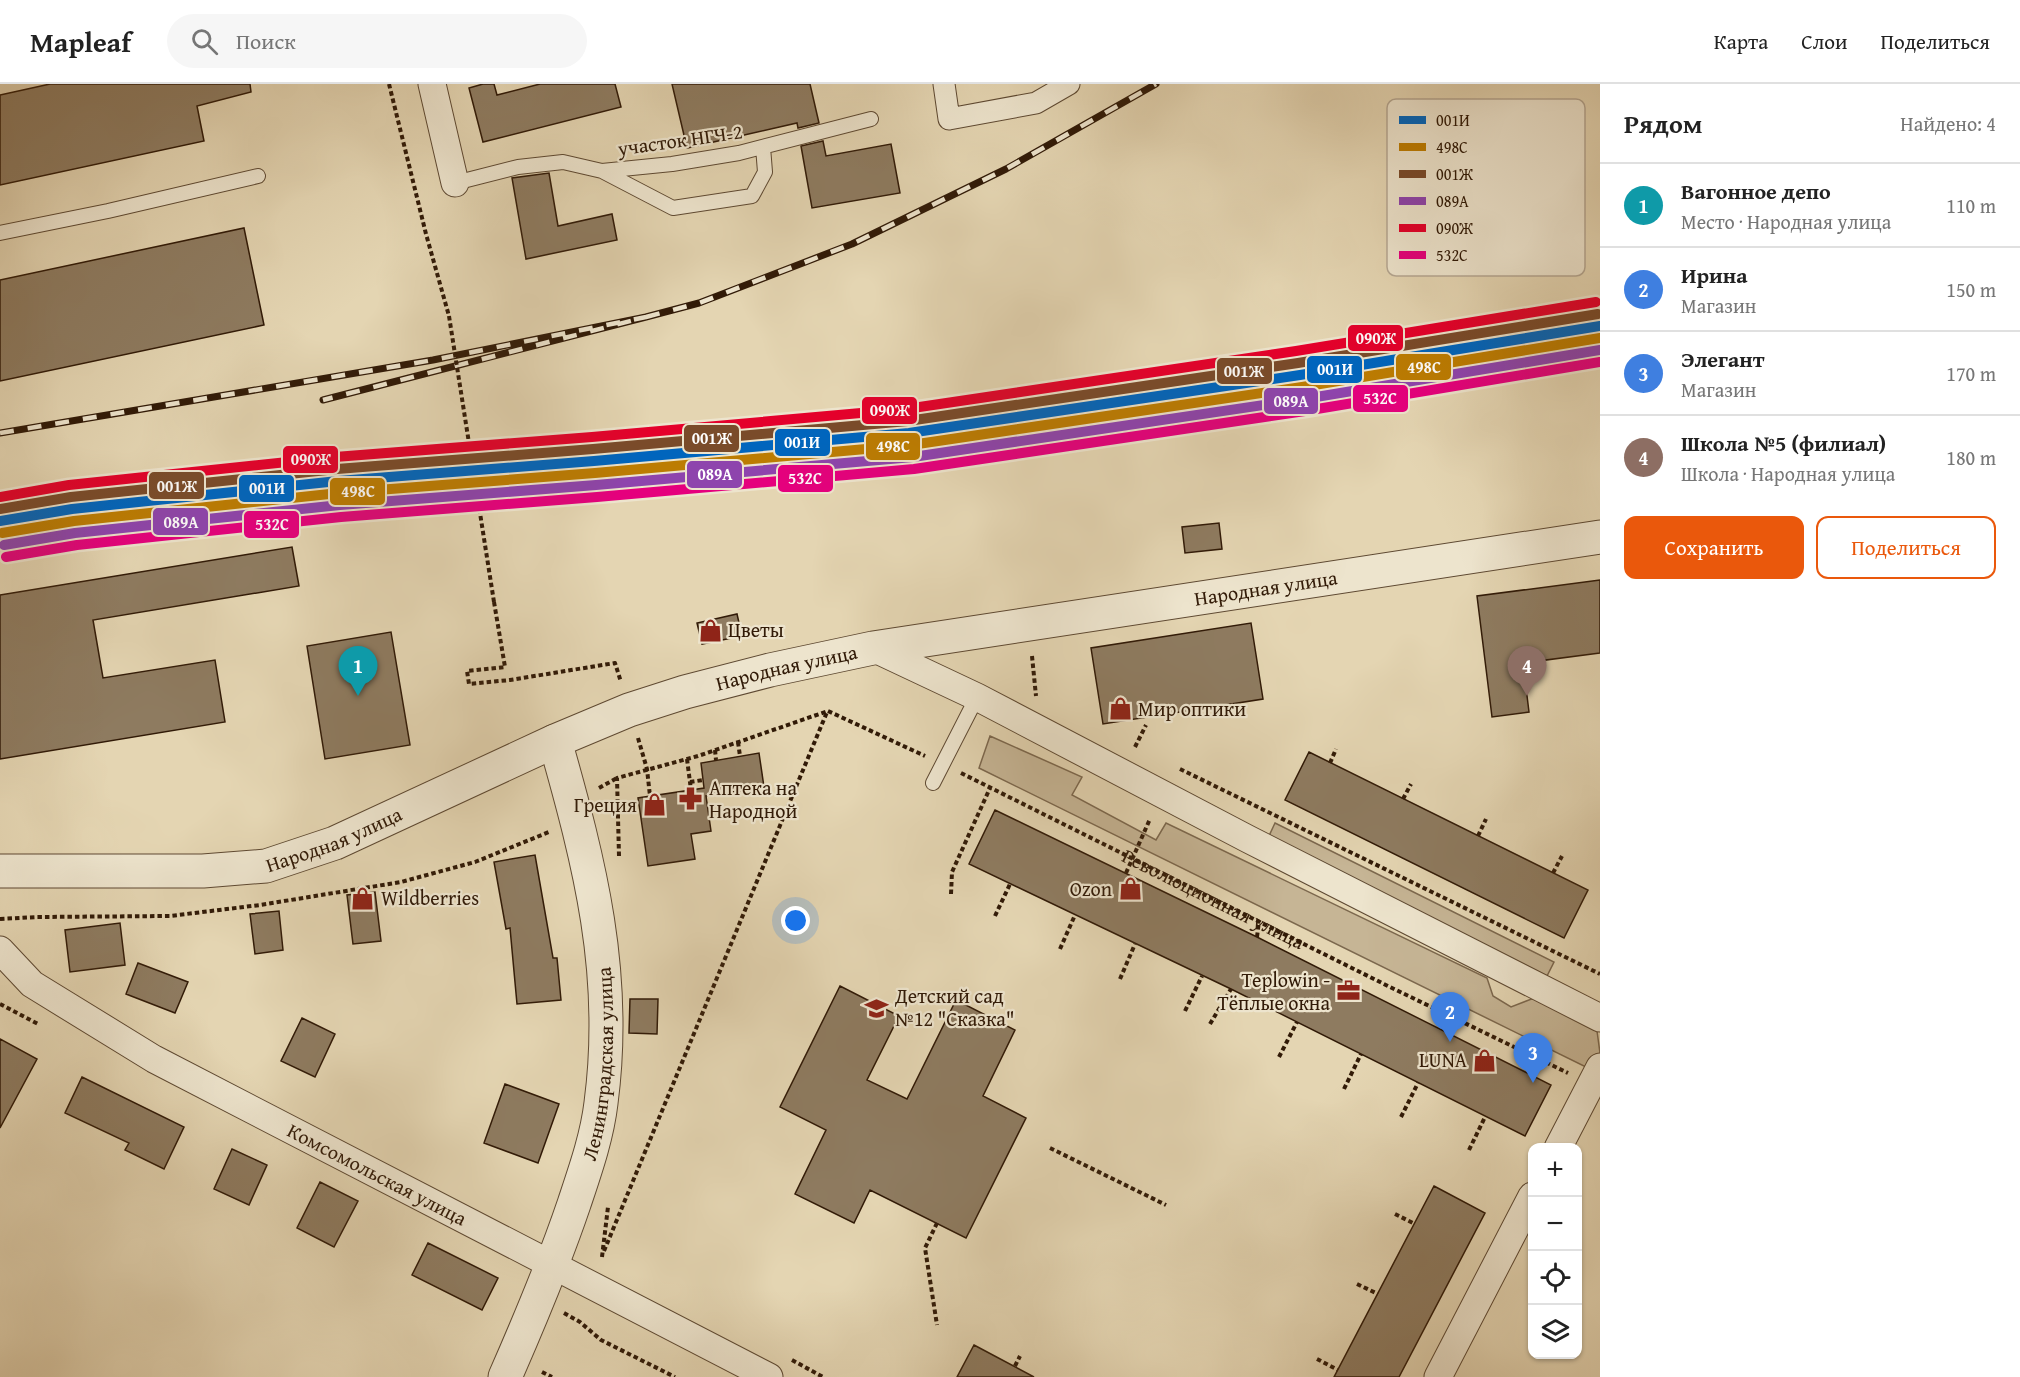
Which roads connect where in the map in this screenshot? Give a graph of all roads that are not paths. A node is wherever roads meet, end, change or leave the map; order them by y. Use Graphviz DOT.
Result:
graph roads {
  1 [pos="432,84"];
  2 [pos="944,84"];
  3 [pos="1069,84"];
  4 [pos="871,119"];
  5 [pos="763,147"];
  6 [pos="602,171"];
  7 [pos="258,176"];
  8 [pos="455,183"];
  9 [pos="0,233"];
  10 [pos="1600,537"];
  11 [pos="873,648"];
  12 [pos="977,697"];
  13 [pos="555,741"];
  14 [pos="933,783"];
  15 [pos="0,871"];
  16 [pos="0,950"];
  17 [pos="1600,1018"];
  18 [pos="1596,1076"];
  19 [pos="1561,1143"];
  20 [pos="1532,1197"];
  21 [pos="553,1265"];
  22 [pos="505,1377"];
  23 [pos="769,1377"];
  24 [pos="1438,1377"];
  1 -- 8 [label="street"];
  2 -- 3 [label="street"];
  4 -- 5 [label="lane, участок НГЧ-2"];
  5 -- 6 [label="lane, участок НГЧ-2"];
  5 -- 6 [label="lane, участок НГЧ-2"];
  6 -- 8 [label="lane, участок НГЧ-2"];
  7 -- 9 [label="lane"];
  10 -- 11 [label="street, Народная улица"];
  11 -- 12 [label="street"];
  11 -- 13 [label="street, Народная улица"];
  12 -- 14 [label="lane"];
  12 -- 17 [label="street"];
  13 -- 15 [label="street, Народная улица"];
  13 -- 21 [label="street, Ленинградская улица"];
  16 -- 21 [label="street, Комсомольская улица"];
  18 -- 19 [label="street"];
  20 -- 24 [label="street"];
  21 -- 22 [label="street, Ленинградская улица"];
  21 -- 23 [label="street, Комсомольская улица"];
}
